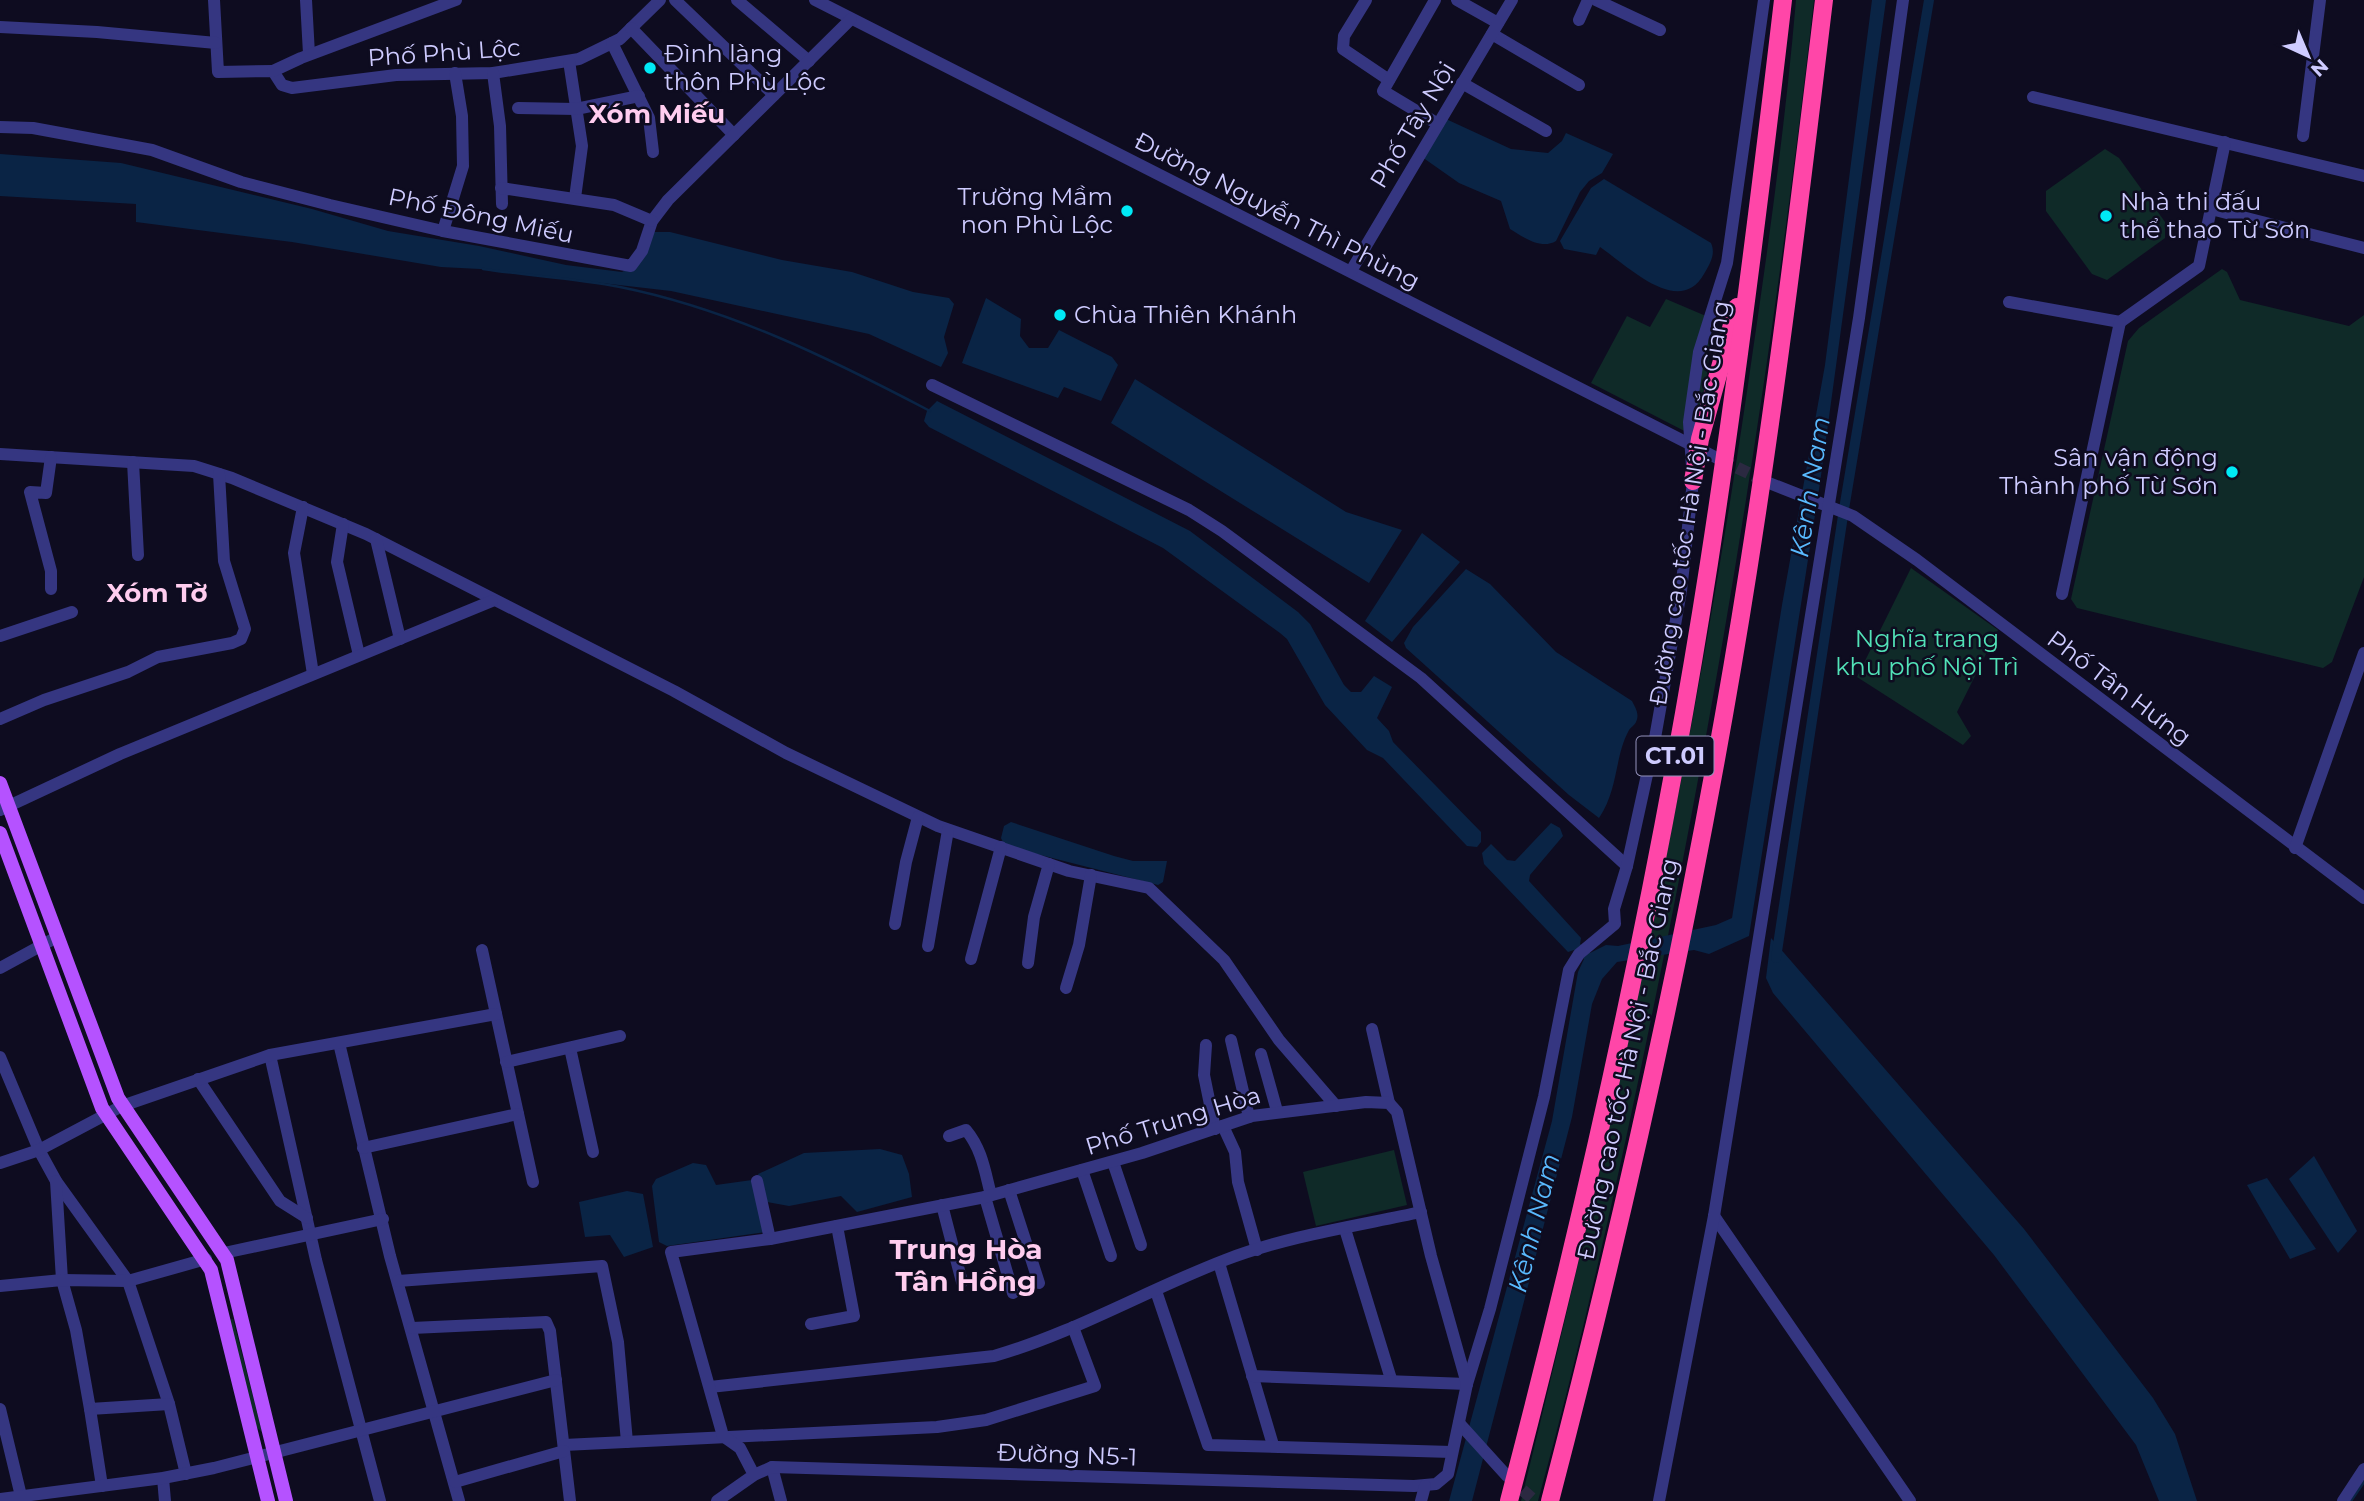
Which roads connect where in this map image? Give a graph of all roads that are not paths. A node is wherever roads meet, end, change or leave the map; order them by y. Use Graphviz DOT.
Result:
graph roads {
  1 [pos="214,0"];
  2 [pos="306,0"];
  3 [pos="456,0"];
  4 [pos="660,0"];
  5 [pos="675,0"];
  6 [pos="737,0"];
  7 [pos="815,0"];
  8 [pos="1366,0"];
  9 [pos="1435,0"];
  10 [pos="1457,0"];
  11 [pos="1512,0"];
  12 [pos="1588,0"];
  13 [pos="1764,0"];
  14 [pos="1783,0"];
  15 [pos="1824,0"];
  16 [pos="1903,0"];
  17 [pos="2320,0"];
  18 [pos="1605,2"];
  19 [pos="425,6"];
  20 [pos="851,19"];
  21 [pos="1580,20"];
  22 [pos="0,27"];
  23 [pos="631,28"];
  24 [pos="1495,28"];
  25 [pos="1660,30"];
  26 [pos="216,43"];
  27 [pos="612,43"];
  28 [pos="309,54"];
  29 [pos="569,61"];
  30 [pos="809,61"];
  31 [pos="273,71"];
  32 [pos="456,73"];
  33 [pos="493,73"];
  34 [pos="1389,80"];
  35 [pos="1462,83"];
  36 [pos="1579,85"];
  37 [pos="774,95"];
  38 [pos="639,96"];
  39 [pos="2033,97"];
  40 [pos="518,108"];
  41 [pos="576,109"];
  42 [pos="1770,117"];
  43 [pos="1438,124"];
  44 [pos="0,127"];
  45 [pos="1546,131"];
  46 [pos="734,135"];
  47 [pos="2303,136"];
  48 [pos="2225,142"];
  49 [pos="653,152"];
  50 [pos="2364,176"];
  51 [pos="501,188"];
  52 [pos="575,198"];
  53 [pos="502,204"];
  54 [pos="2211,209"];
  55 [pos="652,221"];
  56 [pos="443,230"];
  57 [pos="2364,248"];
  58 [pos="1351,271"];
  59 [pos="2009,302"];
  60 [pos="2120,322"];
  61 [pos="932,385"];
  62 [pos="1695,446"];
  63 [pos="0,454"];
  64 [pos="51,457"];
  65 [pos="1720,460"];
  66 [pos="133,463"];
  67 [pos="219,474"];
  68 [pos="1693,481"];
  69 [pos="1769,483"];
  70 [pos="1829,505"];
  71 [pos="303,507"];
  72 [pos="343,524"];
  73 [pos="376,539"];
  74 [pos="138,555"];
  75 [pos="51,589"];
  76 [pos="2062,594"];
  77 [pos="492,601"];
  78 [pos="72,612"];
  79 [pos="0,636"];
  80 [pos="400,639"];
  81 [pos="2364,653"];
  82 [pos="359,655"];
  83 [pos="2361,672"];
  84 [pos="313,674"];
  85 [pos="0,719"];
  86 [pos="0,783"];
  87 [pos="5,808"];
  88 [pos="918,817"];
  89 [pos="948,830"];
  90 [pos="0,833"];
  91 [pos="1000,847"];
  92 [pos="2295,848"];
  93 [pos="1049,864"];
  94 [pos="1628,866"];
  95 [pos="1091,876"];
  96 [pos="2364,898"];
  97 [pos="895,924"];
  98 [pos="57,937"];
  99 [pos="41,943"];
  100 [pos="928,946"];
  101 [pos="482,950"];
  102 [pos="971,960"];
  103 [pos="1028,963"];
  104 [pos="0,968"];
  105 [pos="1066,988"];
  106 [pos="496,1014"];
  107 [pos="1372,1028"];
  108 [pos="620,1037"];
  109 [pos="1231,1040"];
  110 [pos="340,1043"];
  111 [pos="1206,1045"];
  112 [pos="570,1048"];
  113 [pos="1261,1054"];
  114 [pos="270,1055"];
  115 [pos="0,1057"];
  116 [pos="506,1062"];
  117 [pos="198,1079"];
  118 [pos="1389,1103"];
  119 [pos="1336,1105"];
  120 [pos="122,1106"];
  121 [pos="1278,1111"];
  122 [pos="106,1113"];
  123 [pos="517,1114"];
  124 [pos="1249,1117"];
  125 [pos="1219,1127"];
  126 [pos="949,1136"];
  127 [pos="363,1148"];
  128 [pos="38,1150"];
  129 [pos="593,1152"];
  130 [pos="1113,1162"];
  131 [pos="0,1163"];
  132 [pos="1082,1170"];
  133 [pos="56,1181"];
  134 [pos="533,1182"];
  135 [pos="758,1185"];
  136 [pos="1009,1190"];
  137 [pos="988,1196"];
  138 [pos="942,1205"];
  139 [pos="1421,1212"];
  140 [pos="1714,1216"];
  141 [pos="307,1218"];
  142 [pos="383,1219"];
  143 [pos="837,1226"];
  144 [pos="1345,1229"];
  145 [pos="311,1237"];
  146 [pos="770,1239"];
  147 [pos="1141,1245"];
  148 [pos="1257,1250"];
  149 [pos="224,1253"];
  150 [pos="1111,1256"];
  151 [pos="206,1259"];
  152 [pos="1219,1263"];
  153 [pos="62,1280"];
  154 [pos="128,1281"];
  155 [pos="398,1281"];
  156 [pos="962,1282"];
  157 [pos="1039,1283"];
  158 [pos="0,1286"];
  159 [pos="1156,1291"];
  160 [pos="1013,1293"];
  161 [pos="811,1324"];
  162 [pos="1073,1327"];
  163 [pos="412,1328"];
  164 [pos="1252,1376"];
  165 [pos="1391,1379"];
  166 [pos="556,1380"];
  167 [pos="1467,1384"];
  168 [pos="710,1387"];
  169 [pos="169,1404"];
  170 [pos="0,1409"];
  171 [pos="90,1409"];
  172 [pos="435,1410"];
  173 [pos="1459,1423"];
  174 [pos="361,1430"];
  175 [pos="723,1436"];
  176 [pos="627,1443"];
  177 [pos="1273,1445"];
  178 [pos="564,1448"];
  179 [pos="1452,1452"];
  180 [pos="274,1455"];
  181 [pos="257,1459"];
  182 [pos="772,1467"];
  183 [pos="2364,1469"];
  184 [pos="1502,1472"];
  185 [pos="186,1474"];
  186 [pos="754,1475"];
  187 [pos="163,1478"];
  188 [pos="455,1482"];
  189 [pos="102,1486"];
  190 [pos="1426,1486"];
  191 [pos="21,1496"];
  192 [pos="0,1499"];
  193 [pos="165,1501"];
  194 [pos="268,1501"];
  195 [pos="286,1501"];
  196 [pos="380,1501"];
  197 [pos="460,1501"];
  198 [pos="570,1501"];
  199 [pos="717,1501"];
  200 [pos="781,1501"];
  201 [pos="1421,1501"];
  202 [pos="1508,1501"];
  203 [pos="1550,1501"];
  204 [pos="1659,1501"];
  205 [pos="1910,1501"];
  206 [pos="2343,1501"];
  1 -- 26 [label="street"];
  2 -- 28 [label="street"];
  3 -- 19 [label="street"];
  4 -- 23 [label="street, Phố Phù Lộc"];
  5 -- 37 [label="street"];
  6 -- 30 [label="street"];
  7 -- 20 [label="street, Đường Nguyễn Thì Phùng"];
  8 -- 34 [label="street"];
  9 -- 34 [label="street"];
  10 -- 24 [label="street"];
  11 -- 24 [label="street, Phố Tây Nội"];
  12 -- 21 [label="street"];
  13 -- 62 [label="street"];
  14 -- 42 [label="highway, Đường cao tốc Hà Nội - Bắc Giang / CT.01"];
  15 -- 203 [label="highway, Đường cao tốc Hà Nội - Bắc Giang / CT.01"];
  16 -- 70 [label="street"];
  17 -- 47 [label="street"];
  18 -- 25 [label="street"];
  19 -- 28 [label="street"];
  20 -- 30 [label="street, Phố Đông Miếu"];
  20 -- 58 [label="street, Đường Nguyễn Thì Phùng"];
  22 -- 26 [label="street"];
  23 -- 27 [label="street, Phố Phù Lộc"];
  23 -- 46 [label="street"];
  24 -- 35 [label="street, Phố Tây Nội"];
  24 -- 36 [label="street"];
  26 -- 31 [label="street"];
  27 -- 29 [label="street, Phố Phù Lộc"];
  27 -- 38 [label="street"];
  28 -- 31 [label="street"];
  29 -- 33 [label="street, Phố Phù Lộc"];
  29 -- 41 [label="street"];
  30 -- 37 [label="street, Phố Đông Miếu"];
  31 -- 32 [label="street, Phố Phù Lộc"];
  32 -- 33 [label="street, Phố Phù Lộc"];
  32 -- 56 [label="street"];
  33 -- 51 [label="street"];
  34 -- 43 [label="street"];
  35 -- 43 [label="street, Phố Tây Nội"];
  35 -- 45 [label="street"];
  37 -- 46 [label="street, Phố Đông Miếu"];
  38 -- 41 [label="street"];
  38 -- 49 [label="street"];
  39 -- 48 [label="street"];
  40 -- 41 [label="street"];
  41 -- 52 [label="street"];
  42 -- 62 [label="highway"];
  42 -- 202 [label="highway, Đường cao tốc Hà Nội - Bắc Giang / CT.01"];
  43 -- 58 [label="street, Phố Tây Nội"];
  44 -- 56 [label="street, Phố Đông Miếu"];
  46 -- 55 [label="street, Phố Đông Miếu"];
  48 -- 50 [label="street"];
  48 -- 54 [label="street"];
  51 -- 52 [label="street"];
  51 -- 53 [label="street"];
  52 -- 55 [label="street"];
  54 -- 57 [label="street"];
  54 -- 60 [label="street"];
  55 -- 56 [label="street, Phố Đông Miếu"];
  58 -- 62 [label="street, Đường Nguyễn Thì Phùng"];
  59 -- 60 [label="street"];
  60 -- 76 [label="street"];
  61 -- 94 [label="street"];
  62 -- 65 [label="street, Đường Nguyễn Thì Phùng"];
  62 -- 68 [label="highway"];
  63 -- 64 [label="street"];
  64 -- 66 [label="street"];
  64 -- 75 [label="street"];
  66 -- 67 [label="street"];
  66 -- 74 [label="street"];
  67 -- 71 [label="street"];
  67 -- 85 [label="street"];
  68 -- 94 [label="street"];
  69 -- 70 [label="street, Phố Tân Hưng"];
  70 -- 92 [label="street, Phố Tân Hưng"];
  70 -- 140 [label="street"];
  71 -- 72 [label="street"];
  71 -- 84 [label="street"];
  72 -- 73 [label="street"];
  72 -- 82 [label="street"];
  73 -- 77 [label="street"];
  73 -- 80 [label="street"];
  77 -- 80 [label="street"];
  77 -- 88 [label="street"];
  78 -- 79 [label="street"];
  80 -- 82 [label="street"];
  81 -- 83 [label="street"];
  82 -- 84 [label="street"];
  83 -- 92 [label="street"];
  84 -- 87 [label="street"];
  86 -- 87 [label="main road"];
  87 -- 98 [label="main road"];
  88 -- 89 [label="street"];
  88 -- 97 [label="street"];
  89 -- 91 [label="street"];
  89 -- 100 [label="street"];
  90 -- 99 [label="main road"];
  91 -- 93 [label="street"];
  91 -- 102 [label="street"];
  92 -- 96 [label="street, Phố Tân Hưng"];
  93 -- 95 [label="street"];
  93 -- 103 [label="street"];
  94 -- 167 [label="street"];
  95 -- 105 [label="street"];
  95 -- 119 [label="street"];
  98 -- 99 [label="street"];
  98 -- 120 [label="main road"];
  99 -- 104 [label="street"];
  99 -- 122 [label="main road"];
  101 -- 106 [label="street"];
  106 -- 110 [label="street"];
  106 -- 116 [label="street"];
  107 -- 118 [label="street"];
  108 -- 112 [label="street"];
  109 -- 124 [label="street"];
  110 -- 114 [label="street"];
  110 -- 127 [label="street"];
  111 -- 125 [label="street"];
  112 -- 116 [label="street"];
  112 -- 129 [label="street"];
  113 -- 121 [label="street"];
  114 -- 117 [label="street"];
  114 -- 141 [label="street"];
  115 -- 128 [label="street"];
  116 -- 123 [label="street"];
  117 -- 120 [label="street"];
  117 -- 141 [label="street"];
  118 -- 119 [label="street, Phố Trung Hòa"];
  118 -- 139 [label="street"];
  119 -- 121 [label="street, Phố Trung Hòa"];
  120 -- 122 [label="street"];
  120 -- 149 [label="main road"];
  121 -- 124 [label="street, Phố Trung Hòa"];
  122 -- 128 [label="street"];
  122 -- 151 [label="main road"];
  123 -- 127 [label="street"];
  123 -- 134 [label="street"];
  124 -- 125 [label="street, Phố Trung Hòa"];
  125 -- 130 [label="street, Phố Trung Hòa"];
  125 -- 148 [label="street"];
  126 -- 137 [label="street"];
  127 -- 142 [label="street"];
  128 -- 131 [label="street"];
  128 -- 133 [label="street"];
  130 -- 132 [label="street, Phố Trung Hòa"];
  130 -- 147 [label="street"];
  132 -- 136 [label="street, Phố Trung Hòa"];
  132 -- 150 [label="street"];
  133 -- 153 [label="street"];
  133 -- 154 [label="street"];
  135 -- 146 [label="street"];
  136 -- 137 [label="street, Phố Trung Hòa"];
  136 -- 157 [label="street"];
  137 -- 138 [label="street, Phố Trung Hòa"];
  137 -- 160 [label="street"];
  138 -- 143 [label="street, Phố Trung Hòa"];
  138 -- 156 [label="street"];
  139 -- 144 [label="street"];
  139 -- 167 [label="street"];
  140 -- 204 [label="street"];
  140 -- 205 [label="street"];
  141 -- 145 [label="street"];
  142 -- 145 [label="street"];
  142 -- 155 [label="street"];
  143 -- 146 [label="street, Phố Trung Hòa"];
  143 -- 161 [label="street"];
  144 -- 148 [label="street"];
  144 -- 165 [label="street"];
  145 -- 149 [label="street"];
  145 -- 174 [label="street"];
  146 -- 168 [label="street, Phố Trung Hòa"];
  148 -- 152 [label="street"];
  149 -- 151 [label="main road"];
  149 -- 180 [label="main road"];
  151 -- 154 [label="street"];
  151 -- 181 [label="main road"];
  152 -- 159 [label="street"];
  152 -- 164 [label="street"];
  153 -- 154 [label="street"];
  153 -- 158 [label="street"];
  153 -- 171 [label="street"];
  154 -- 169 [label="street"];
  155 -- 163 [label="street"];
  155 -- 176 [label="street"];
  159 -- 162 [label="street"];
  159 -- 177 [label="street"];
  162 -- 168 [label="street"];
  162 -- 175 [label="street"];
  163 -- 166 [label="street"];
  163 -- 172 [label="street"];
  164 -- 165 [label="street"];
  164 -- 177 [label="street"];
  165 -- 167 [label="street"];
  166 -- 172 [label="street"];
  166 -- 178 [label="street"];
  167 -- 173 [label="street"];
  168 -- 175 [label="street"];
  169 -- 171 [label="street"];
  169 -- 185 [label="street"];
  170 -- 191 [label="street"];
  171 -- 189 [label="street"];
  172 -- 174 [label="street"];
  172 -- 188 [label="street"];
  173 -- 179 [label="street"];
  173 -- 184 [label="street"];
  174 -- 180 [label="street"];
  174 -- 196 [label="street"];
  175 -- 176 [label="street"];
  175 -- 186 [label="street"];
  176 -- 178 [label="street"];
  177 -- 179 [label="street"];
  178 -- 188 [label="street"];
  178 -- 198 [label="street"];
  179 -- 190 [label="street"];
  180 -- 181 [label="street"];
  180 -- 195 [label="main road"];
  181 -- 185 [label="street"];
  181 -- 194 [label="main road"];
  182 -- 186 [label="street, Đường N5-1"];
  182 -- 190 [label="street, Đường N5-1"];
  182 -- 200 [label="street"];
  183 -- 206 [label="street"];
  185 -- 187 [label="street"];
  186 -- 199 [label="street, Đường N5-1"];
  187 -- 189 [label="street"];
  187 -- 193 [label="street"];
  188 -- 197 [label="street"];
  189 -- 191 [label="street"];
  190 -- 201 [label="street"];
  191 -- 192 [label="street"];
}
